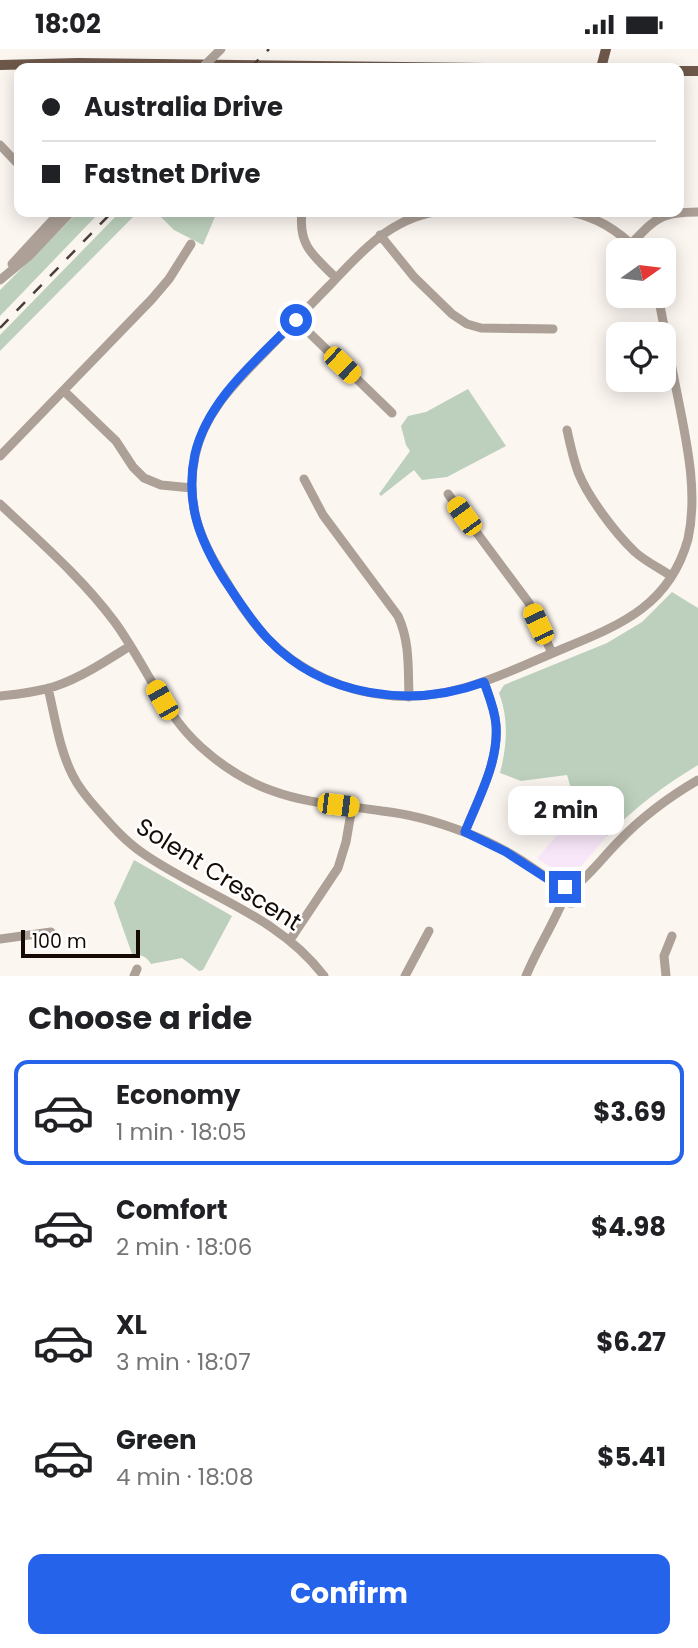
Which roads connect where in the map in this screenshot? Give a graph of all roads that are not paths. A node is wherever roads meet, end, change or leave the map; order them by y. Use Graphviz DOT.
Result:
graph roads {
  1 [pos="221,49"];
  2 [pos="207,63"];
  3 [pos="0,145"];
  4 [pos="14,160"];
  5 [pos="55,217"];
  6 [pos="65,217"];
  7 [pos="302,217"];
  8 [pos="415,217"];
  9 [pos="590,217"];
  10 [pos="660,217"];
  11 [pos="380,235"];
  12 [pos="623,238"];
  13 [pos="640,238"];
  14 [pos="191,244"];
  15 [pos="336,278"];
  16 [pos="0,279"];
  17 [pos="660,308"];
  18 [pos="296,320"];
  19 [pos="553,329"];
  20 [pos="64,391"];
  21 [pos="392,413"];
  22 [pos="567,430"];
  23 [pos="0,456"];
  24 [pos="695,477"];
  25 [pos="304,479"];
  26 [pos="192,488"];
  27 [pos="448,494"];
  28 [pos="0,504"];
  29 [pos="671,576"];
  30 [pos="130,646"];
  31 [pos="552,653"];
  32 [pos="484,682"];
  33 [pos="48,688"];
  34 [pos="0,696"];
  35 [pos="410,697"];
  36 [pos="698,779"];
  37 [pos="352,807"];
  38 [pos="465,832"];
  39 [pos="570,895"];
  40 [pos="429,931"];
  41 [pos="51,932"];
  42 [pos="672,936"];
  43 [pos="0,939"];
  44 [pos="290,940"];
  45 [pos="324,976"];
  46 [pos="405,976"];
  47 [pos="526,976"];
  48 [pos="666,976"];
  1 -- 2 [label="street, bridge"];
  3 -- 4 [label="street"];
  5 -- 16 [label="street"];
  6 -- 16 [label="street"];
  7 -- 15 [label="street"];
  8 -- 11 [label="street"];
  9 -- 12 [label="street"];
  10 -- 13 [label="street"];
  11 -- 15 [label="street"];
  11 -- 19 [label="street"];
  14 -- 20 [label="street"];
  15 -- 18 [label="street"];
  17 -- 24 [label="street"];
  18 -- 21 [label="street"];
  18 -- 26 [label="street"];
  20 -- 23 [label="street"];
  20 -- 26 [label="street"];
  22 -- 29 [label="street"];
  24 -- 29 [label="street"];
  25 -- 35 [label="street"];
  26 -- 35 [label="street"];
  27 -- 31 [label="street"];
  28 -- 30 [label="street"];
  29 -- 31 [label="street"];
  30 -- 33 [label="street"];
  30 -- 37 [label="street"];
  31 -- 32 [label="street"];
  32 -- 35 [label="street"];
  32 -- 38 [label="street"];
  33 -- 34 [label="street"];
  33 -- 44 [label="street, Solent Crescent"];
  36 -- 39 [label="street"];
  37 -- 38 [label="street"];
  37 -- 44 [label="street"];
  38 -- 39 [label="street"];
  39 -- 47 [label="street"];
  40 -- 46 [label="street"];
  41 -- 43 [label="street"];
  42 -- 48 [label="street"];
  44 -- 45 [label="street, Solent Crescent"];
}
